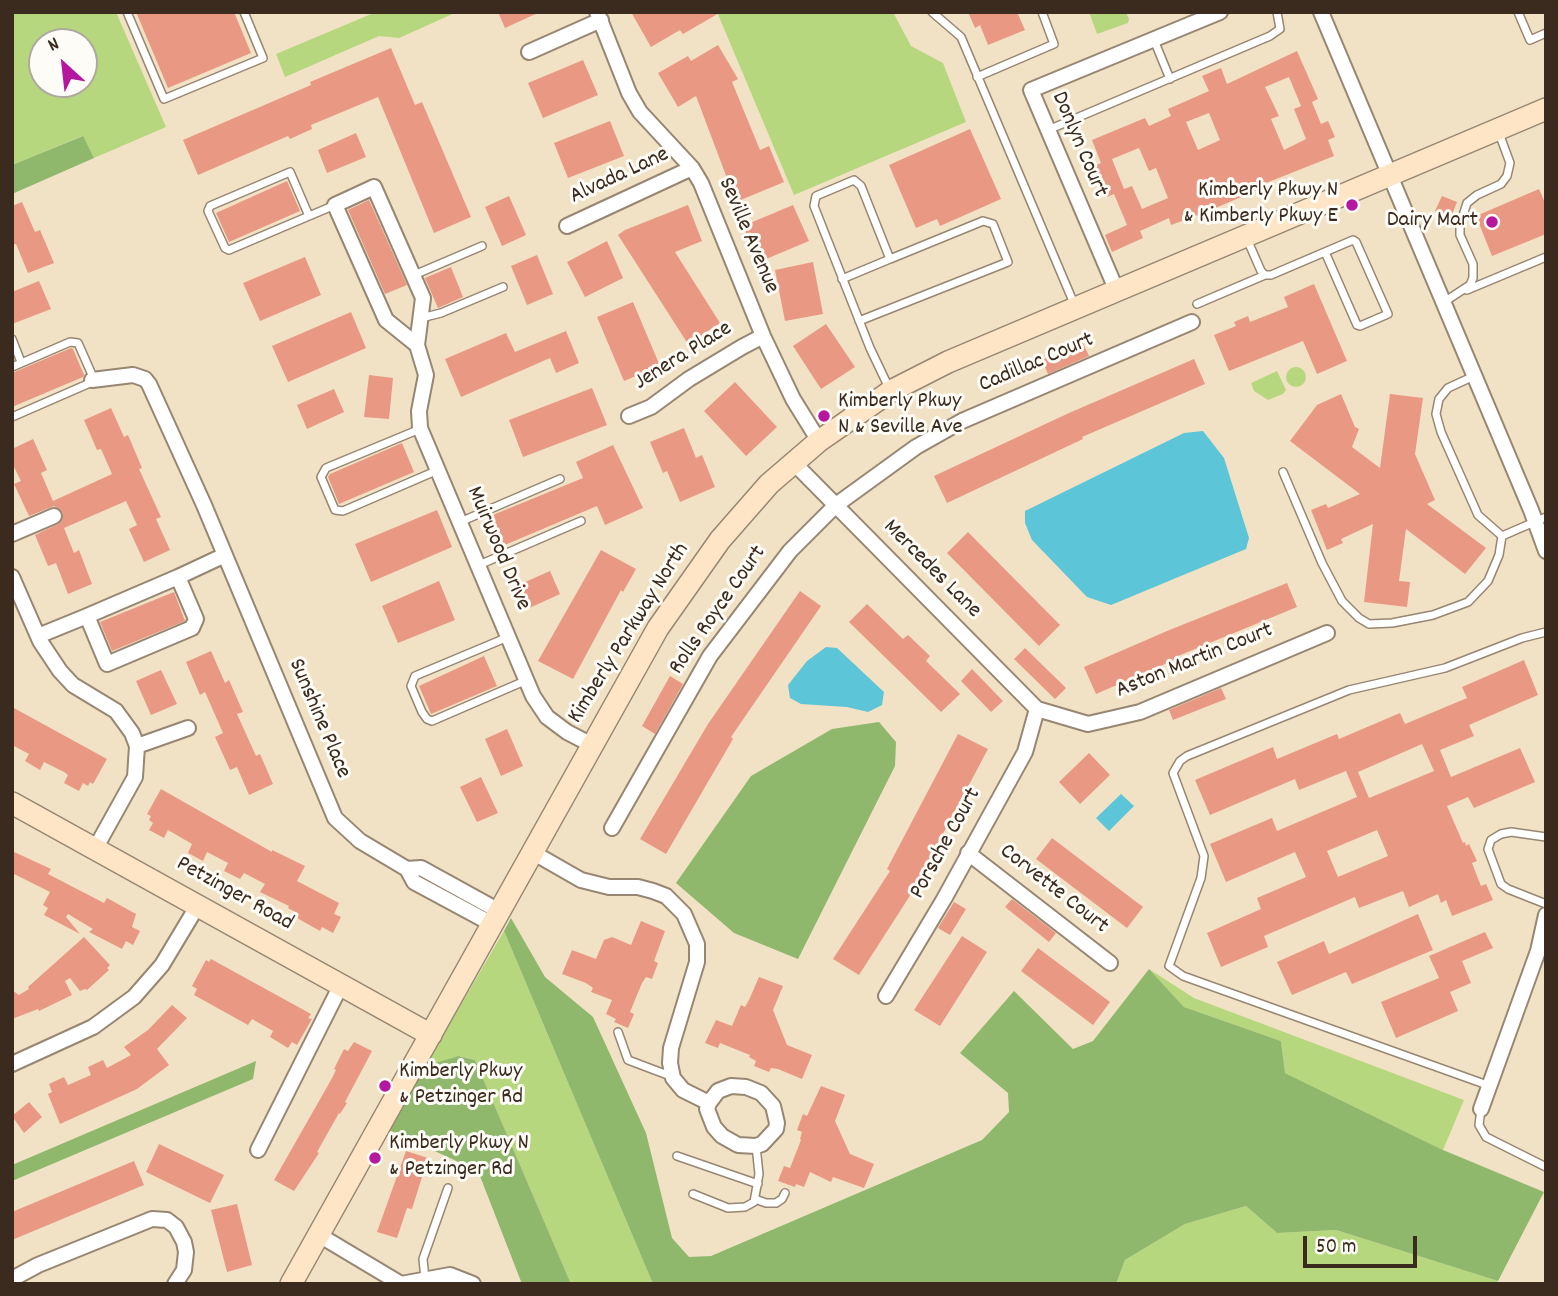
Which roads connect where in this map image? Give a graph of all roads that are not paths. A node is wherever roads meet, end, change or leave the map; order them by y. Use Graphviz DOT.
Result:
graph roads {
  1 [pos="127,12"];
  2 [pos="244,12"];
  3 [pos="932,12"];
  4 [pos="1042,12"];
  5 [pos="1220,12"];
  6 [pos="1277,12"];
  7 [pos="1321,12"];
  8 [pos="1518,12"];
  9 [pos="599,16"];
  10 [pos="1546,33"];
  11 [pos="1154,40"];
  12 [pos="529,52"];
  13 [pos="977,77"];
  14 [pos="1170,79"];
  15 [pos="1546,109"];
  16 [pos="1497,129"];
  17 [pos="1047,130"];
  18 [pos="692,168"];
  19 [pos="1389,174"];
  20 [pos="335,205"];
  21 [pos="309,216"];
  22 [pos="567,226"];
  23 [pos="1245,235"];
  24 [pos="482,246"];
  25 [pos="1325,252"];
  26 [pos="1546,257"];
  27 [pos="890,259"];
  28 [pos="1265,275"];
  29 [pos="413,276"];
  30 [pos="842,279"];
  31 [pos="503,287"];
  32 [pos="1116,289"];
  33 [pos="1460,293"];
  34 [pos="1443,302"];
  35 [pos="1197,304"];
  36 [pos="1075,307"];
  37 [pos="420,318"];
  38 [pos="859,321"];
  39 [pos="1192,322"];
  40 [pos="763,336"];
  41 [pos="12,339"];
  42 [pos="417,345"];
  43 [pos="22,362"];
  44 [pos="12,367"];
  45 [pos="1474,376"];
  46 [pos="92,380"];
  47 [pos="891,391"];
  48 [pos="629,416"];
  49 [pos="12,417"];
  50 [pos="420,428"];
  51 [pos="819,441"];
  52 [pos="793,462"];
  53 [pos="438,470"];
  54 [pos="1283,472"];
  55 [pos="560,479"];
  56 [pos="836,505"];
  57 [pos="54,516"];
  58 [pos="1540,519"];
  59 [pos="581,521"];
  60 [pos="460,522"];
  61 [pos="12,534"];
  62 [pos="1502,536"];
  63 [pos="1546,551"];
  64 [pos="225,555"];
  65 [pos="479,565"];
  66 [pos="12,577"];
  67 [pos="178,577"];
  68 [pos="87,616"];
  69 [pos="1327,632"];
  70 [pos="1546,632"];
  71 [pos="38,636"];
  72 [pos="509,637"];
  73 [pos="527,680"];
  74 [pos="1037,709"];
  75 [pos="188,729"];
  76 [pos="592,745"];
  77 [pos="137,746"];
  78 [pos="12,803"];
  79 [pos="612,828"];
  80 [pos="1546,837"];
  81 [pos="95,849"];
  82 [pos="532,852"];
  83 [pos="968,853"];
  84 [pos="1546,904"];
  85 [pos="198,905"];
  86 [pos="1546,915"];
  87 [pos="495,918"];
  88 [pos="1110,963"];
  89 [pos="341,985"];
  90 [pos="886,996"];
  91 [pos="618,1032"];
  92 [pos="431,1035"];
  93 [pos="12,1064"];
  94 [pos="673,1078"];
  95 [pos="1490,1086"];
  96 [pos="709,1103"];
  97 [pos="1481,1109"];
  98 [pos="756,1146"];
  99 [pos="258,1150"];
  100 [pos="677,1156"];
  101 [pos="1546,1167"];
  102 [pos="758,1184"];
  103 [pos="448,1188"];
  104 [pos="785,1193"];
  105 [pos="692,1194"];
  106 [pos="755,1199"];
  107 [pos="319,1235"];
  108 [pos="12,1279"];
  109 [pos="425,1279"];
  110 [pos="175,1284"];
  111 [pos="291,1284"];
  112 [pos="401,1284"];
  113 [pos="473,1284"];
  1 -- 2 [label="lane"];
  3 -- 13 [label="lane"];
  4 -- 13 [label="lane"];
  5 -- 11 [label="street, Donlyn Court"];
  6 -- 14 [label="lane"];
  7 -- 19 [label="street"];
  8 -- 10 [label="lane"];
  9 -- 12 [label="street, Seville Avenue"];
  9 -- 18 [label="street, Seville Avenue"];
  11 -- 14 [label="lane"];
  11 -- 17 [label="street, Donlyn Court"];
  13 -- 36 [label="lane"];
  14 -- 17 [label="lane"];
  15 -- 16 [label="street, Kimberly Parkway North"];
  16 -- 19 [label="street, Kimberly Parkway North"];
  16 -- 33 [label="lane"];
  17 -- 32 [label="street, Donlyn Court"];
  18 -- 22 [label="street, Alvada Lane"];
  18 -- 40 [label="street, Seville Avenue"];
  19 -- 23 [label="street, Kimberly Parkway North"];
  19 -- 34 [label="street"];
  20 -- 21 [label="lane"];
  20 -- 29 [label="street, Muirwood Drive"];
  20 -- 42 [label="street"];
  21 -- 21 [label="lane"];
  23 -- 28 [label="lane"];
  23 -- 32 [label="street, Kimberly Parkway North"];
  24 -- 29 [label="lane"];
  25 -- 25 [label="lane"];
  25 -- 28 [label="lane"];
  26 -- 33 [label="lane"];
  27 -- 30 [label="lane"];
  27 -- 30 [label="lane"];
  27 -- 38 [label="lane"];
  28 -- 35 [label="lane"];
  29 -- 37 [label="street, Muirwood Drive"];
  30 -- 38 [label="lane"];
  31 -- 37 [label="lane"];
  32 -- 36 [label="street, Kimberly Parkway North"];
  33 -- 34 [label="lane"];
  34 -- 45 [label="street"];
  36 -- 47 [label="street, Kimberly Parkway North"];
  37 -- 42 [label="street, Muirwood Drive"];
  38 -- 47 [label="lane"];
  39 -- 56 [label="street, Cadillac Court"];
  40 -- 48 [label="street, Jenera Place"];
  40 -- 51 [label="street, Seville Avenue"];
  41 -- 43 [label="lane"];
  42 -- 50 [label="street, Muirwood Drive"];
  43 -- 44 [label="lane"];
  43 -- 46 [label="lane"];
  45 -- 58 [label="street"];
  45 -- 62 [label="lane"];
  46 -- 49 [label="lane, Sunshine Place"];
  46 -- 64 [label="street, Sunshine Place"];
  47 -- 51 [label="street, Kimberly Parkway North"];
  50 -- 53 [label="street, Muirwood Drive"];
  50 -- 53 [label="lane"];
  51 -- 52 [label="street, Kimberly Parkway North"];
  52 -- 56 [label="street, Mercedes Lane"];
  52 -- 76 [label="street, Kimberly Parkway North"];
  53 -- 60 [label="street, Muirwood Drive"];
  54 -- 62 [label="lane"];
  55 -- 60 [label="lane"];
  56 -- 74 [label="street, Mercedes Lane"];
  56 -- 79 [label="street, Rolls Royce Court"];
  57 -- 61 [label="street"];
  58 -- 62 [label="lane"];
  58 -- 63 [label="street"];
  59 -- 65 [label="lane"];
  60 -- 65 [label="street, Muirwood Drive"];
  64 -- 67 [label="street"];
  64 -- 87 [label="street, Sunshine Place"];
  65 -- 72 [label="street, Muirwood Drive"];
  66 -- 71 [label="street"];
  67 -- 68 [label="street"];
  67 -- 68 [label="street"];
  68 -- 71 [label="street"];
  69 -- 74 [label="street, Aston Martin Court"];
  70 -- 95 [label="lane"];
  71 -- 77 [label="street"];
  72 -- 73 [label="street, Muirwood Drive"];
  72 -- 73 [label="lane"];
  73 -- 76 [label="street, Muirwood Drive"];
  74 -- 83 [label="street, Porsche Court"];
  75 -- 77 [label="street"];
  76 -- 82 [label="street, Kimberly Parkway North"];
  77 -- 81 [label="street"];
  78 -- 81 [label="street, Petzinger Road"];
  80 -- 84 [label="lane"];
  81 -- 85 [label="street, Petzinger Road"];
  82 -- 87 [label="street, Kimberly Parkway North"];
  82 -- 94 [label="street"];
  83 -- 88 [label="street, Corvette Court"];
  83 -- 90 [label="street, Porsche Court"];
  85 -- 89 [label="street, Petzinger Road"];
  85 -- 93 [label="street"];
  86 -- 95 [label="street"];
  87 -- 92 [label="street, Kimberly Parkway North"];
  89 -- 92 [label="street, Petzinger Road"];
  89 -- 99 [label="street"];
  91 -- 94 [label="lane"];
  92 -- 107 [label="street, Kimberly Parkway North"];
  94 -- 96 [label="street"];
  95 -- 97 [label="street"];
  96 -- 98 [label="street"];
  96 -- 98 [label="street"];
  97 -- 101 [label="lane"];
  98 -- 102 [label="lane"];
  100 -- 102 [label="lane"];
  102 -- 106 [label="lane"];
  103 -- 109 [label="lane"];
  104 -- 106 [label="lane"];
  105 -- 106 [label="lane"];
  107 -- 111 [label="street, Kimberly Parkway North"];
  107 -- 112 [label="street"];
  108 -- 110 [label="street"];
  109 -- 112 [label="street"];
  109 -- 113 [label="street"];
}
